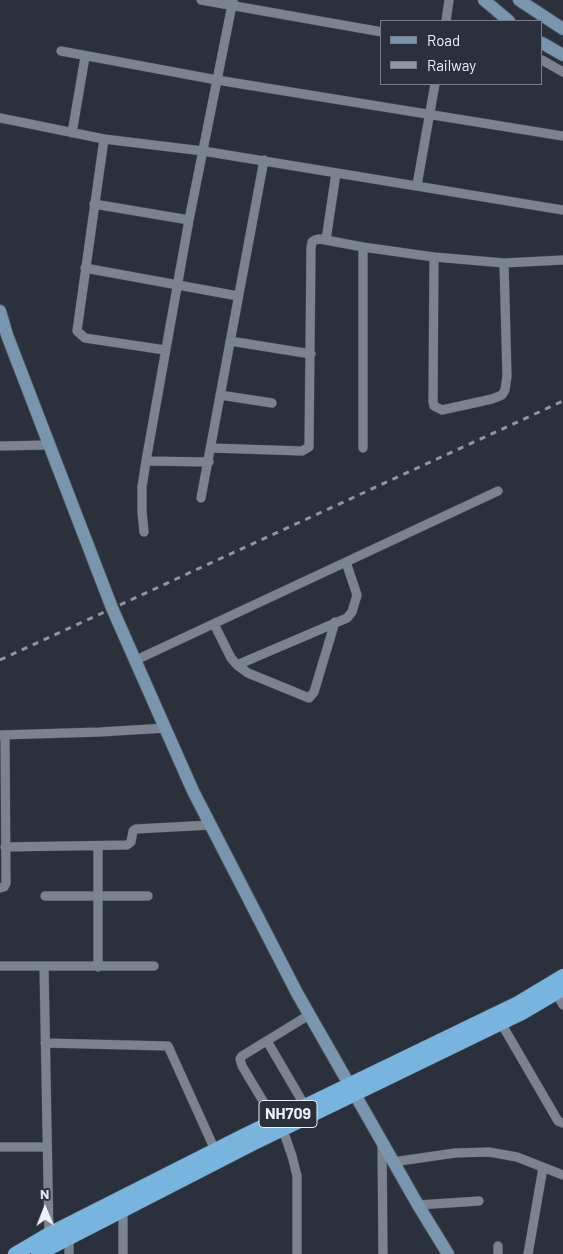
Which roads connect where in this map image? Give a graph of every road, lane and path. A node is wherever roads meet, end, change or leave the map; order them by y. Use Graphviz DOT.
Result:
graph roads {
  1 [pos="201,0"];
  2 [pos="449,0"];
  3 [pos="519,0"];
  4 [pos="232,3"];
  5 [pos="488,4"];
  6 [pos="446,20"];
  7 [pos="496,20"];
  8 [pos="508,20"];
  9 [pos="563,29"];
  10 [pos="380,32"];
  11 [pos="543,44"];
  12 [pos="61,51"];
  13 [pos="563,55"];
  14 [pos="85,57"];
  15 [pos="543,61"];
  16 [pos="563,72"];
  17 [pos="217,80"];
  18 [pos="435,85"];
  19 [pos="429,114"];
  20 [pos="0,118"];
  21 [pos="72,133"];
  22 [pos="563,136"];
  23 [pos="104,139"];
  24 [pos="203,150"];
  25 [pos="264,160"];
  26 [pos="336,173"];
  27 [pos="417,185"];
  28 [pos="94,204"];
  29 [pos="563,210"];
  30 [pos="189,220"];
  31 [pos="326,240"];
  32 [pos="363,247"];
  33 [pos="434,257"];
  34 [pos="563,260"];
  35 [pos="504,263"];
  36 [pos="85,268"];
  37 [pos="178,285"];
  38 [pos="238,296"];
  39 [pos="0,312"];
  40 [pos="230,341"];
  41 [pos="165,350"];
  42 [pos="311,354"];
  43 [pos="220,395"];
  44 [pos="272,403"];
  45 [pos="49,445"];
  46 [pos="0,446"];
  47 [pos="211,448"];
  48 [pos="362,448"];
  49 [pos="146,460"];
  50 [pos="209,462"];
  51 [pos="498,491"];
  52 [pos="201,498"];
  53 [pos="144,532"];
  54 [pos="346,562"];
  55 [pos="335,622"];
  56 [pos="214,624"];
  57 [pos="136,660"];
  58 [pos="237,665"];
  59 [pos="166,728"];
  60 [pos="2,735"];
  61 [pos="211,825"];
  62 [pos="98,846"];
  63 [pos="5,847"];
  64 [pos="0,888"];
  65 [pos="45,896"];
  66 [pos="98,896"];
  67 [pos="148,896"];
  68 [pos="0,966"];
  69 [pos="44,966"];
  70 [pos="154,966"];
  71 [pos="98,967"];
  72 [pos="563,976"];
  73 [pos="561,996"];
  74 [pos="309,1015"];
  75 [pos="501,1023"];
  76 [pos="267,1041"];
  77 [pos="45,1044"];
  78 [pos="351,1089"];
  79 [pos="305,1106"];
  80 [pos="563,1123"];
  81 [pos="279,1125"];
  82 [pos="382,1142"];
  83 [pos="0,1147"];
  84 [pos="47,1147"];
  85 [pos="215,1150"];
  86 [pos="393,1162"];
  87 [pos="543,1168"];
  88 [pos="563,1176"];
  89 [pos="479,1201"];
  90 [pos="418,1205"];
  91 [pos="123,1210"];
  92 [pos="69,1237"];
  93 [pos="46,1245"];
  94 [pos="15,1254"];
  95 [pos="69,1254"];
  96 [pos="123,1254"];
  97 [pos="298,1254"];
  98 [pos="383,1254"];
  99 [pos="448,1254"];
  100 [pos="528,1254"];
  1 -- 4 [label="street"];
  2 -- 6 [label="street"];
  3 -- 9 [label="main road"];
  4 -- 10 [label="street"];
  4 -- 17 [label="street"];
  5 -- 7 [label="street"];
  5 -- 8 [label="main road"];
  11 -- 13 [label="main road"];
  12 -- 14 [label="street"];
  14 -- 17 [label="street"];
  14 -- 21 [label="street"];
  15 -- 16 [label="street"];
  17 -- 19 [label="street"];
  17 -- 24 [label="street"];
  18 -- 19 [label="street"];
  19 -- 22 [label="street"];
  19 -- 27 [label="street"];
  20 -- 21 [label="street"];
  21 -- 23 [label="street"];
  23 -- 24 [label="street"];
  23 -- 28 [label="street"];
  24 -- 25 [label="street"];
  24 -- 30 [label="street"];
  25 -- 26 [label="street"];
  25 -- 38 [label="street"];
  26 -- 27 [label="street"];
  26 -- 31 [label="street"];
  27 -- 29 [label="street"];
  28 -- 30 [label="street"];
  28 -- 36 [label="street"];
  30 -- 37 [label="street"];
  31 -- 32 [label="street"];
  31 -- 42 [label="street"];
  32 -- 33 [label="street"];
  32 -- 48 [label="street"];
  33 -- 35 [label="street"];
  33 -- 35 [label="street"];
  34 -- 35 [label="street"];
  36 -- 37 [label="street"];
  36 -- 41 [label="street"];
  37 -- 38 [label="street"];
  37 -- 41 [label="street"];
  38 -- 40 [label="street"];
  39 -- 45 [label="main road"];
  40 -- 42 [label="street"];
  40 -- 43 [label="street"];
  41 -- 49 [label="street"];
  42 -- 47 [label="street"];
  43 -- 44 [label="street"];
  43 -- 47 [label="street"];
  45 -- 46 [label="street"];
  45 -- 57 [label="main road"];
  47 -- 50 [label="street"];
  49 -- 50 [label="street"];
  49 -- 53 [label="street"];
  50 -- 52 [label="street"];
  51 -- 54 [label="street"];
  54 -- 55 [label="street"];
  54 -- 56 [label="street"];
  55 -- 58 [label="street"];
  55 -- 58 [label="street"];
  56 -- 57 [label="street"];
  56 -- 58 [label="street"];
  57 -- 59 [label="main road"];
  59 -- 60 [label="street"];
  59 -- 61 [label="main road"];
  60 -- 63 [label="street"];
  61 -- 62 [label="street"];
  61 -- 74 [label="main road"];
  62 -- 63 [label="street"];
  62 -- 66 [label="street"];
  63 -- 64 [label="street"];
  65 -- 66 [label="street"];
  66 -- 67 [label="street"];
  66 -- 71 [label="street"];
  68 -- 69 [label="street"];
  69 -- 71 [label="street"];
  69 -- 77 [label="street"];
  70 -- 71 [label="street"];
  72 -- 78 [label="highway, NH709"];
  73 -- 75 [label="highway, NH709"];
  74 -- 76 [label="street"];
  74 -- 78 [label="main road"];
  75 -- 78 [label="highway, NH709"];
  75 -- 80 [label="street"];
  76 -- 79 [label="street"];
  76 -- 81 [label="street"];
  77 -- 84 [label="street"];
  77 -- 85 [label="street"];
  78 -- 79 [label="highway, NH709"];
  78 -- 81 [label="highway, NH709"];
  78 -- 82 [label="main road"];
  79 -- 81 [label="highway, NH709"];
  81 -- 85 [label="highway, NH709"];
  81 -- 91 [label="highway, NH709"];
  81 -- 97 [label="street"];
  82 -- 86 [label="main road"];
  82 -- 98 [label="street"];
  83 -- 84 [label="street"];
  84 -- 93 [label="street"];
  85 -- 93 [label="highway, NH709"];
  86 -- 87 [label="street"];
  86 -- 90 [label="main road"];
  87 -- 88 [label="street"];
  87 -- 100 [label="street"];
  89 -- 90 [label="street"];
  90 -- 99 [label="main road"];
  91 -- 92 [label="highway, NH709"];
  91 -- 96 [label="street"];
  92 -- 93 [label="highway, NH709"];
  92 -- 95 [label="street"];
  93 -- 94 [label="highway, NH709"];
}
